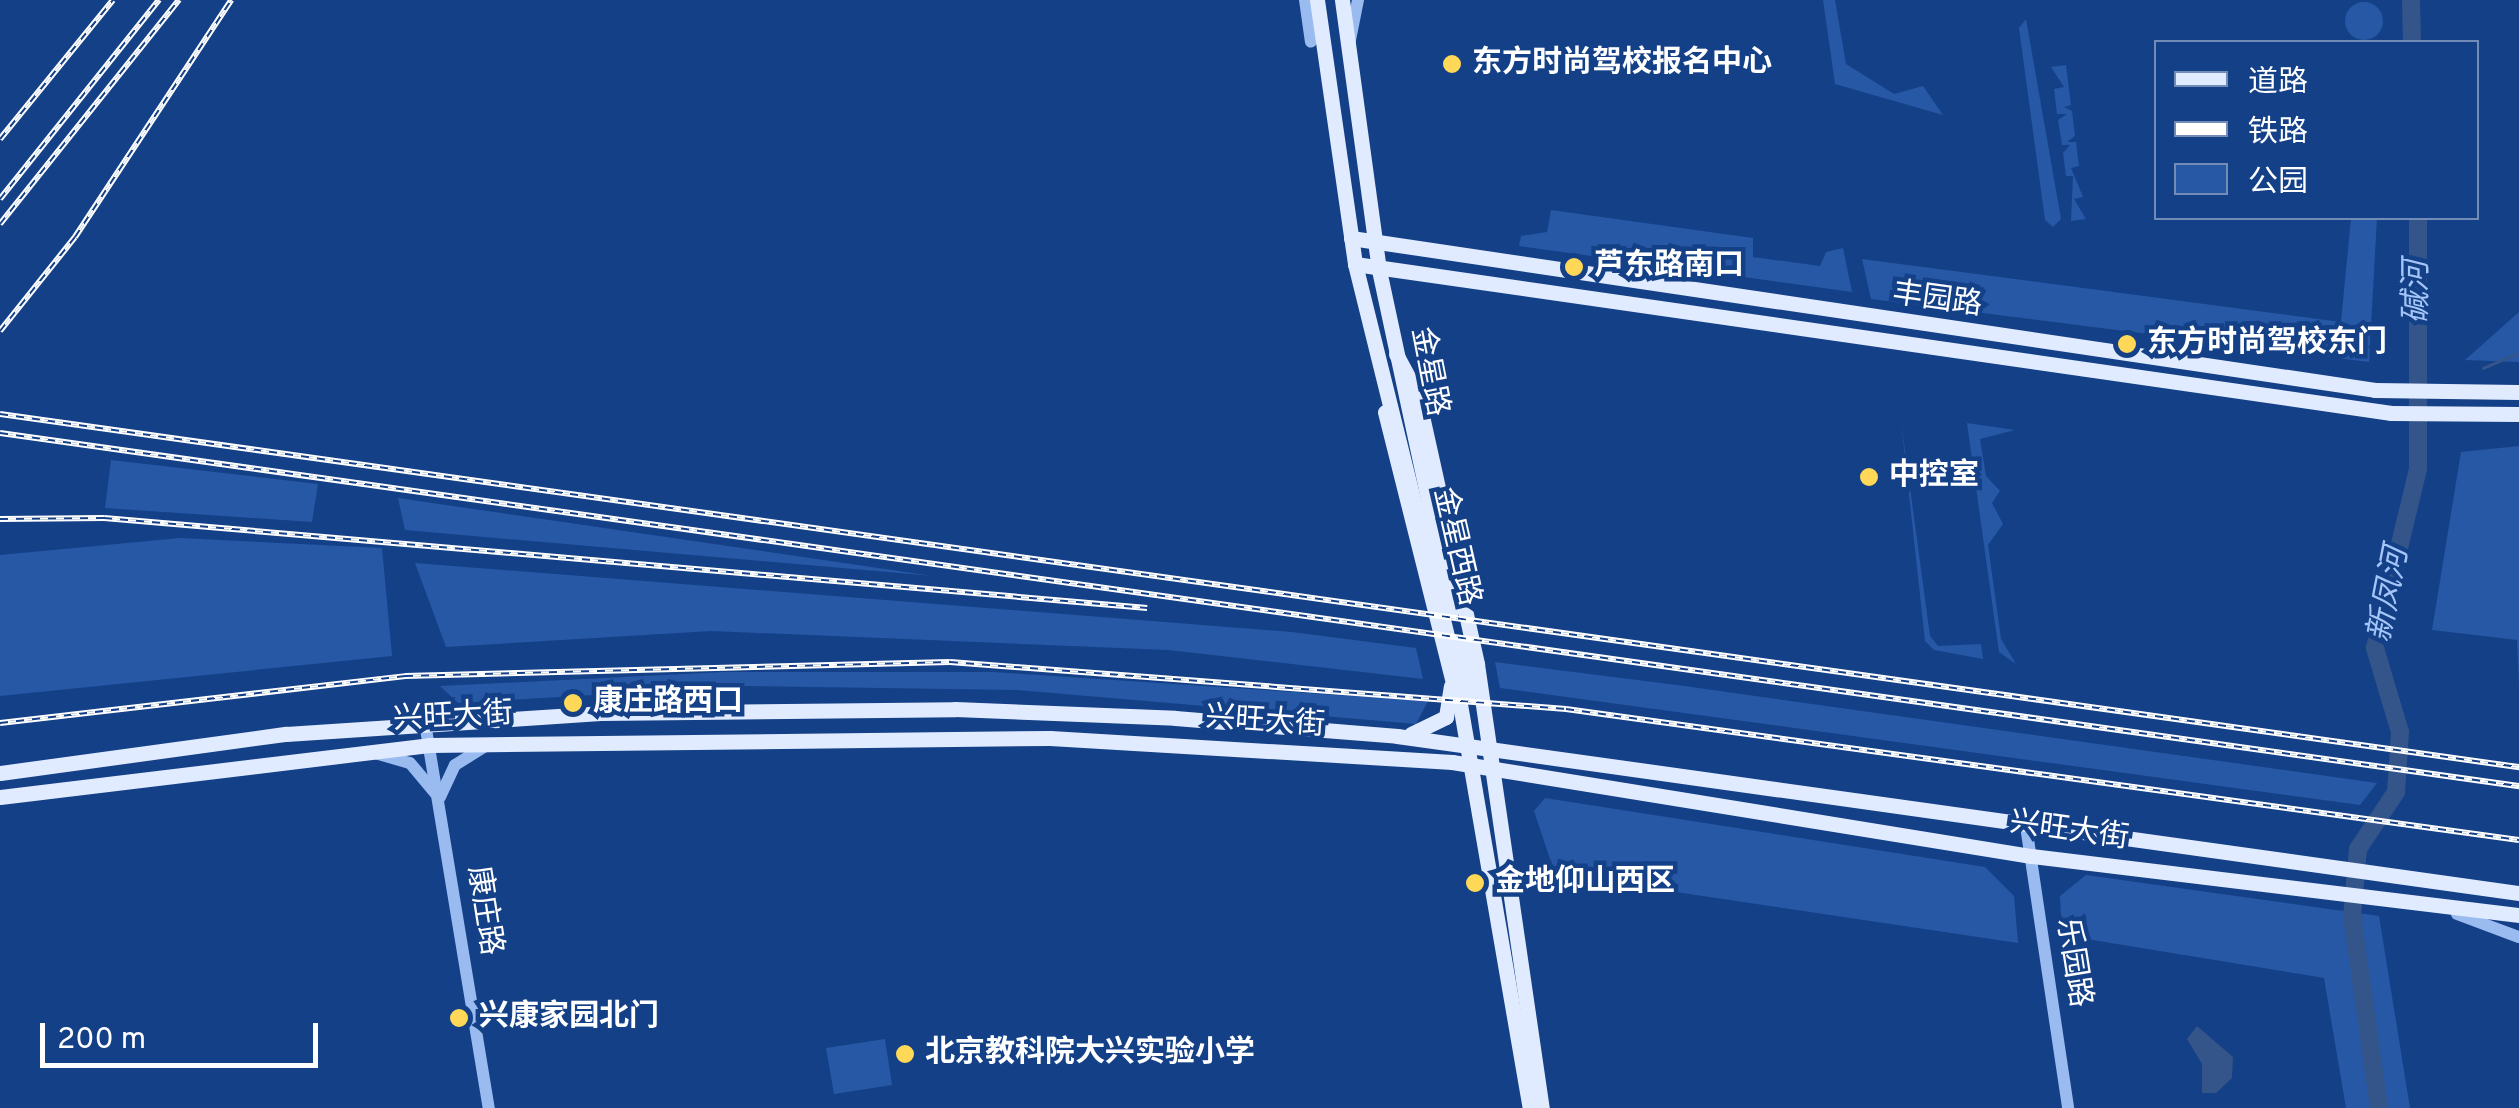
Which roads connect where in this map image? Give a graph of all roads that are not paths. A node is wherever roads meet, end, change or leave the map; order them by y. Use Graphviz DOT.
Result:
graph roads {
  1 [pos="1305,0"];
  2 [pos="1318,0"];
  3 [pos="1342,0"];
  4 [pos="1358,0"];
  5 [pos="1311,42"];
  6 [pos="1348,47"];
  7 [pos="1351,238"];
  8 [pos="1375,243"];
  9 [pos="1453,256"];
  10 [pos="1355,264"];
  11 [pos="1378,270"];
  12 [pos="1441,279"];
  13 [pos="1373,334"];
  14 [pos="2519,392"];
  15 [pos="2519,414"];
  16 [pos="1451,652"];
  17 [pos="1451,688"];
  18 [pos="1463,710"];
  19 [pos="425,723"];
  20 [pos="1397,736"];
  21 [pos="429,745"];
  22 [pos="488,745"];
  23 [pos="367,750"];
  24 [pos="1480,758"];
  25 [pos="0,773"];
  26 [pos="0,797"];
  27 [pos="439,799"];
  28 [pos="2026,826"];
  29 [pos="2030,856"];
  30 [pos="2510,891"];
  31 [pos="2411,902"];
  32 [pos="2498,912"];
  33 [pos="2519,915"];
  34 [pos="2519,937"];
  35 [pos="489,1108"];
  36 [pos="1530,1108"];
  37 [pos="1542,1108"];
  38 [pos="2068,1108"];
  1 -- 5 [label="street"];
  2 -- 7 [label="main road, 金星西路"];
  3 -- 6 [label="main road, 金星路"];
  4 -- 6 [label="street"];
  6 -- 8 [label="main road, 金星路"];
  7 -- 8 [label="main road, 丰园路"];
  7 -- 10 [label="main road, 金星西路"];
  8 -- 9 [label="main road, 丰园路"];
  8 -- 11 [label="main road, 金星路"];
  9 -- 12 [label="main road"];
  9 -- 14 [label="main road, 丰园路"];
  10 -- 11 [label="main road, 丰园路"];
  10 -- 13 [label="main road, 金星西路"];
  11 -- 12 [label="main road, 丰园路"];
  11 -- 24 [label="main road, 金星路"];
  12 -- 15 [label="main road, 丰园路"];
  13 -- 16 [label="main road, 金星西路"];
  13 -- 17 [label="main road"];
  16 -- 17 [label="main road"];
  16 -- 18 [label="main road, 金星西路"];
  17 -- 18 [label="main road"];
  17 -- 20 [label="main road"];
  18 -- 24 [label="main road, 金星西路"];
  19 -- 20 [label="main road, 兴旺大街"];
  19 -- 21 [label="street, 康庄路"];
  19 -- 25 [label="main road, 兴旺大街"];
  20 -- 24 [label="main road, 兴旺大街"];
  21 -- 22 [label="main road, 兴旺大街"];
  21 -- 23 [label="main road, 兴旺大街"];
  21 -- 27 [label="street, 康庄路"];
  22 -- 24 [label="main road, 兴旺大街"];
  22 -- 27 [label="street"];
  23 -- 26 [label="main road, 兴旺大街"];
  23 -- 27 [label="street"];
  24 -- 28 [label="main road, 兴旺大街"];
  24 -- 29 [label="main road, 兴旺大街"];
  24 -- 36 [label="main road, 金星西路"];
  24 -- 37 [label="main road, 金星西路"];
  27 -- 35 [label="street, 康庄路"];
  28 -- 29 [label="street, 乐园路"];
  28 -- 30 [label="main road, 兴旺大街"];
  29 -- 31 [label="main road, 兴旺大街"];
  29 -- 38 [label="street, 乐园路"];
  30 -- 32 [label="main road"];
  31 -- 32 [label="main road, 兴旺大街"];
  31 -- 34 [label="street"];
  32 -- 33 [label="main road, 兴旺大街"];
}
